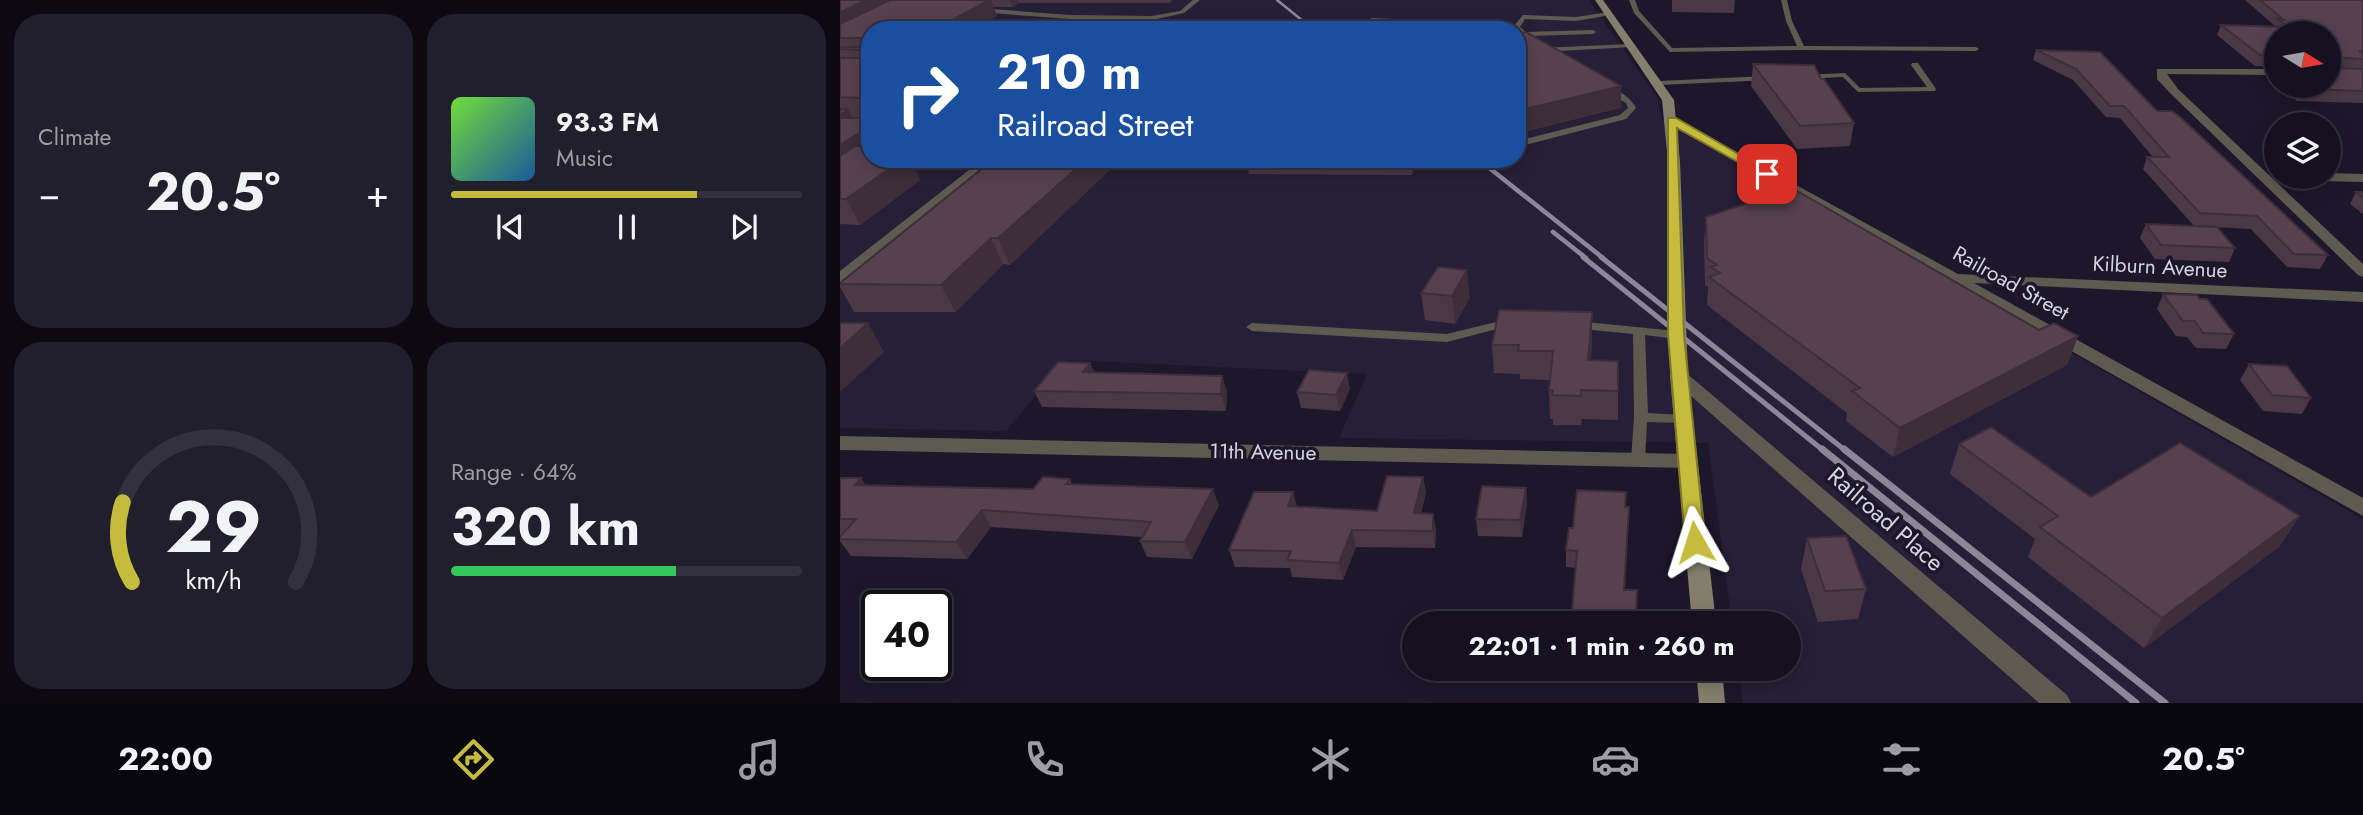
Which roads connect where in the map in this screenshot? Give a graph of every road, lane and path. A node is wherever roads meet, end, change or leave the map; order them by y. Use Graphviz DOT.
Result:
graph roads {
  1 [pos="1197,0"];
  2 [pos="1632,0"];
  3 [pos="1784,0"];
  4 [pos="1604,7"];
  5 [pos="965,10"];
  6 [pos="1372,21"];
  7 [pos="1395,21"];
  8 [pos="1520,21"];
  9 [pos="1593,32"];
  10 [pos="1526,34"];
  11 [pos="1630,46"];
  12 [pos="1533,48"];
  13 [pos="1801,48"];
  14 [pos="1976,49"];
  15 [pos="1562,63"];
  16 [pos="1915,65"];
  17 [pos="2264,72"];
  18 [pos="1794,77"];
  19 [pos="1782,78"];
  20 [pos="1595,82"];
  21 [pos="1659,83"];
  22 [pos="1672,121"];
  23 [pos="1526,141"];
  24 [pos="980,168"];
  25 [pos="2259,174"];
  26 [pos="2264,174"];
  27 [pos="2341,177"];
  28 [pos="2363,178"];
  29 [pos="2363,272"];
  30 [pos="1956,278"];
  31 [pos="840,279"];
  32 [pos="2363,297"];
  33 [pos="1531,322"];
  34 [pos="1569,324"];
  35 [pos="1252,327"];
  36 [pos="1639,331"];
  37 [pos="1676,335"];
  38 [pos="1679,376"];
  39 [pos="1641,417"];
  40 [pos="1683,419"];
  41 [pos="840,443"];
  42 [pos="1638,460"];
  43 [pos="1687,461"];
  44 [pos="2363,508"];
  45 [pos="1703,611"];
  46 [pos="1710,681"];
  47 [pos="1712,703"];
  48 [pos="2059,703"];
  1 -- 5 [label="lane"];
  2 -- 13 [label="lane"];
  3 -- 13 [label="lane"];
  4 -- 8 [label="lane"];
  4 -- 11 [label="street"];
  6 -- 7 [label="lane"];
  9 -- 10 [label="lane"];
  10 -- 12 [label="lane"];
  11 -- 12 [label="lane"];
  11 -- 21 [label="street"];
  12 -- 15 [label="lane"];
  13 -- 14 [label="lane"];
  16 -- 18 [label="lane"];
  17 -- 25 [label="street"];
  19 -- 21 [label="lane"];
  20 -- 23 [label="lane"];
  21 -- 22 [label="street"];
  22 -- 30 [label="street, Railroad Street"];
  22 -- 37 [label="street"];
  24 -- 31 [label="street"];
  25 -- 26 [label="street"];
  25 -- 29 [label="street"];
  27 -- 28 [label="street"];
  30 -- 32 [label="street, Kilburn Avenue"];
  30 -- 44 [label="street, Railroad Street"];
  33 -- 35 [label="lane"];
  34 -- 36 [label="lane"];
  36 -- 37 [label="lane"];
  36 -- 39 [label="lane"];
  37 -- 38 [label="street"];
  38 -- 40 [label="street"];
  38 -- 48 [label="street, Railroad Place"];
  39 -- 40 [label="lane"];
  39 -- 42 [label="lane"];
  40 -- 43 [label="street"];
  41 -- 42 [label="street, 11th Avenue"];
  42 -- 43 [label="street, 11th Avenue"];
  43 -- 45 [label="street"];
  46 -- 47 [label="street"];
}
